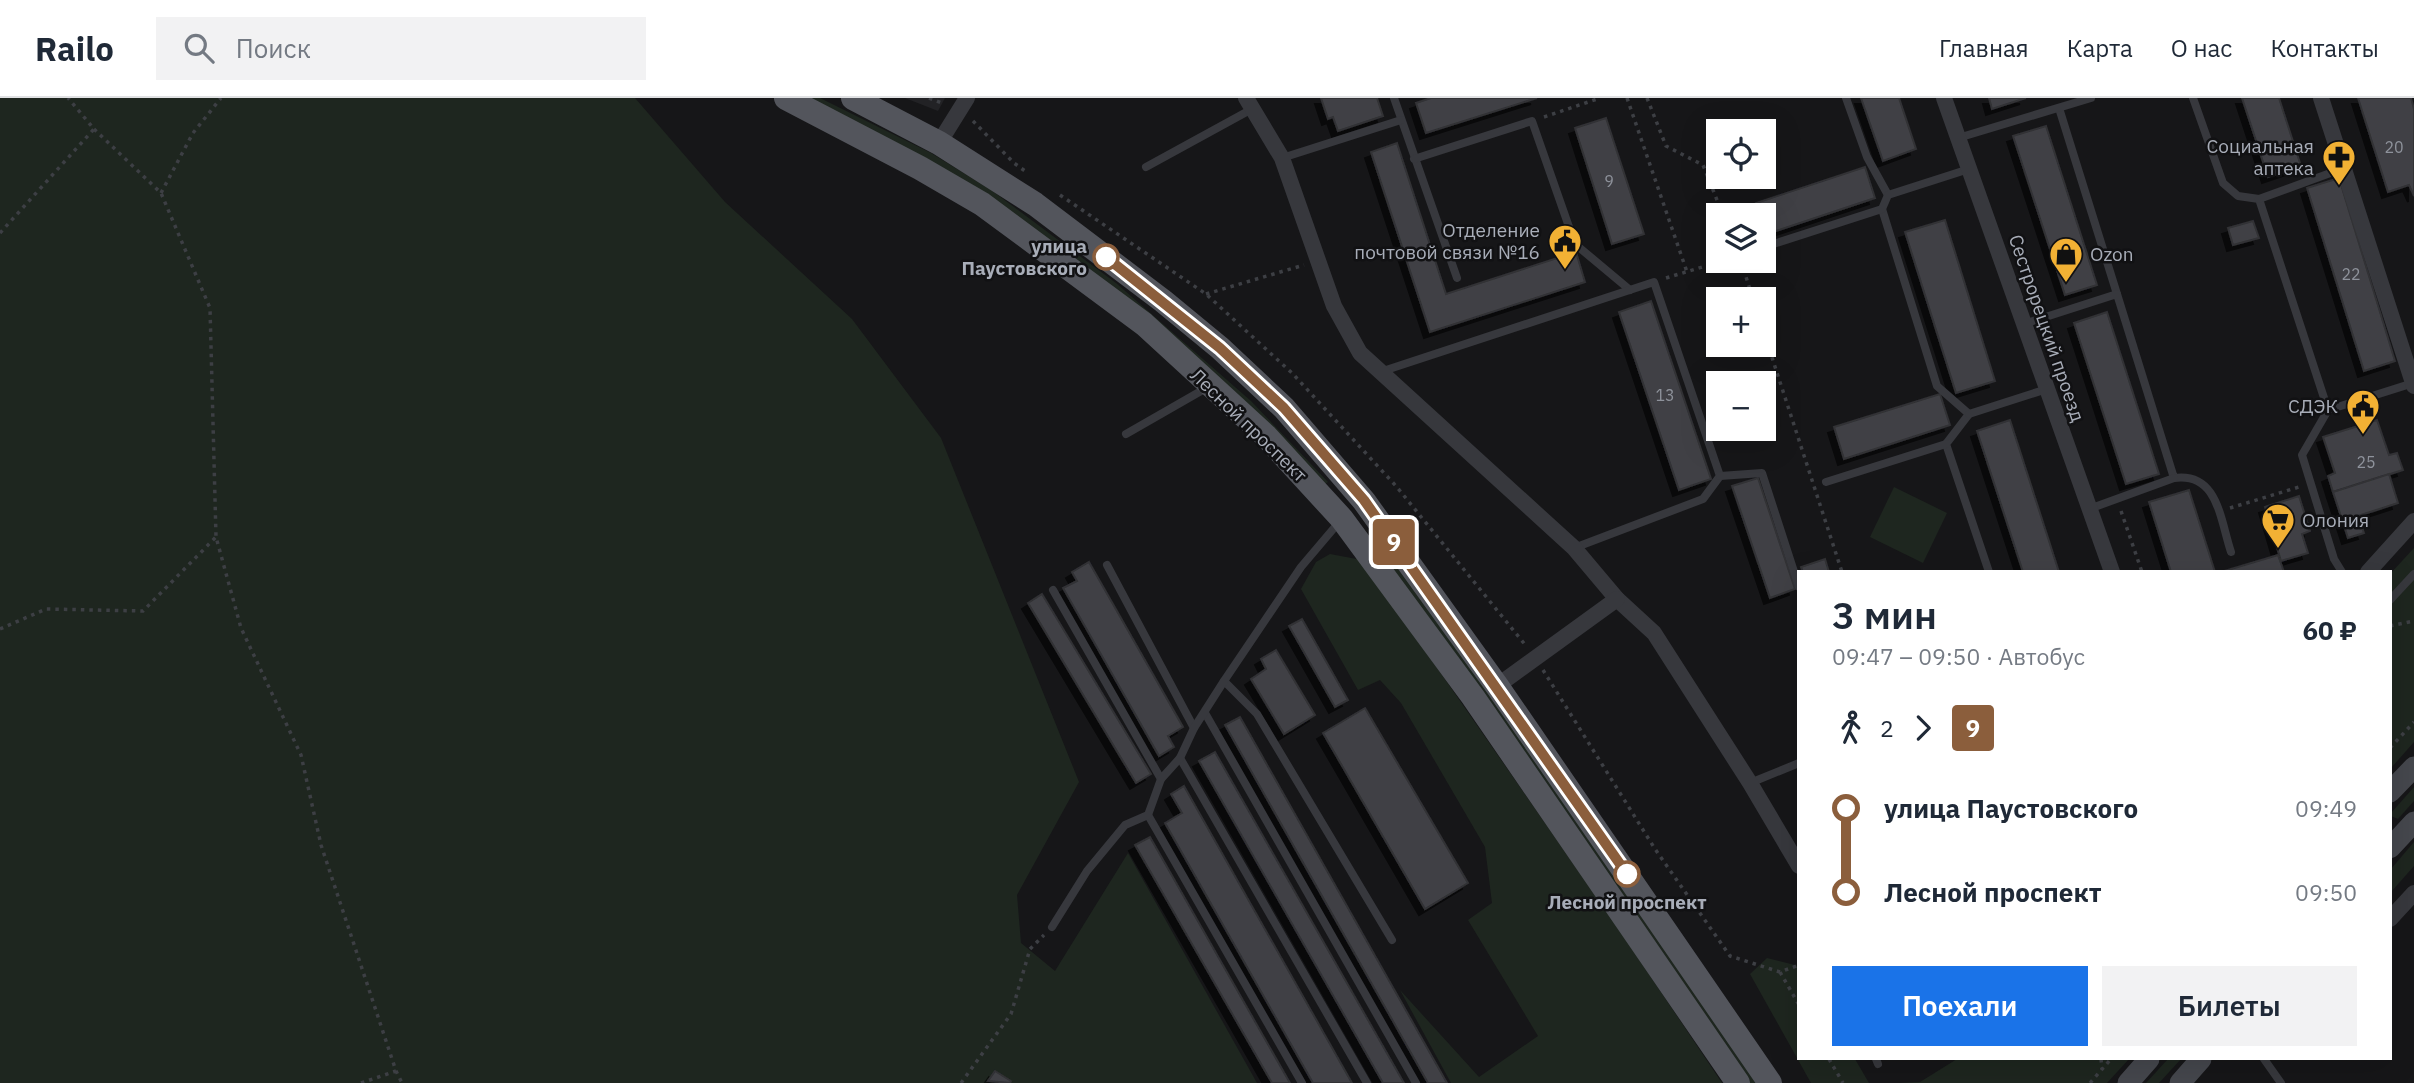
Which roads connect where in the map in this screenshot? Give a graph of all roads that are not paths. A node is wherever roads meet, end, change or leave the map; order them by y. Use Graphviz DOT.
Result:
graph roads {
  1 [pos="786,98"];
  2 [pos="853,98"];
  3 [pos="967,98"];
  4 [pos="1394,98"];
  5 [pos="1846,98"];
  6 [pos="1944,98"];
  7 [pos="2091,98"];
  8 [pos="2193,98"];
  9 [pos="2321,98"];
  10 [pos="1249,104"];
  11 [pos="2059,108"];
  12 [pos="1401,120"];
  13 [pos="1958,138"];
  14 [pos="939,143"];
  15 [pos="1282,158"];
  16 [pos="1414,159"];
  17 [pos="1146,167"];
  18 [pos="2344,168"];
  19 [pos="1969,169"];
  20 [pos="1888,195"];
  21 [pos="2259,199"];
  22 [pos="1882,209"];
  23 [pos="1776,243"];
  24 [pos="1457,278"];
  25 [pos="1630,290"];
  26 [pos="2116,294"];
  27 [pos="2024,324"];
  28 [pos="1380,372"];
  29 [pos="2413,385"];
  30 [pos="1210,386"];
  31 [pos="2047,388"];
  32 [pos="2328,410"];
  33 [pos="1969,414"];
  34 [pos="1126,435"];
  35 [pos="1946,444"];
  36 [pos="1720,476"];
  37 [pos="2174,478"];
  38 [pos="1826,482"];
  39 [pos="1364,500"];
  40 [pos="2089,509"];
  41 [pos="1342,519"];
  42 [pos="2414,522"];
  43 [pos="1574,548"];
  44 [pos="2231,552"];
  45 [pos="1107,565"];
  46 [pos="1988,570"];
  47 [pos="2111,570"];
  48 [pos="2341,570"];
  49 [pos="2370,570"];
  50 [pos="2414,574"];
  51 [pos="1797,581"];
  52 [pos="1053,590"];
  53 [pos="2392,598"];
  54 [pos="1617,599"];
  55 [pos="1224,681"];
  56 [pos="1497,686"];
  57 [pos="1205,713"];
  58 [pos="1194,728"];
  59 [pos="1180,758"];
  60 [pos="1797,763"];
  61 [pos="2414,766"];
  62 [pos="1161,779"];
  63 [pos="1749,783"];
  64 [pos="2392,790"];
  65 [pos="1148,815"];
  66 [pos="2414,822"];
  67 [pos="2392,846"];
  68 [pos="1797,863"];
  69 [pos="2414,892"];
  70 [pos="2392,917"];
  71 [pos="1052,927"];
  72 [pos="1392,940"];
  73 [pos="2149,1060"];
  74 [pos="2200,1060"];
  75 [pos="2265,1060"];
  76 [pos="1302,1083"];
  77 [pos="1367,1083"];
  78 [pos="1416,1083"];
  79 [pos="1738,1083"];
  80 [pos="1770,1083"];
  81 [pos="2128,1083"];
  82 [pos="2180,1083"];
  83 [pos="2281,1083"];
  1 -- 30 [label="main road, Лесной проспект"];
  2 -- 14 [label="main road, Лесной проспект"];
  3 -- 14 [label="street"];
  4 -- 12 [label="lane"];
  5 -- 20 [label="lane"];
  6 -- 13 [label="street, Сестрорецкий проезд"];
  7 -- 11 [label="lane"];
  8 -- 21 [label="lane"];
  9 -- 18 [label="street"];
  10 -- 15 [label="street"];
  10 -- 17 [label="lane"];
  11 -- 13 [label="lane"];
  11 -- 26 [label="lane"];
  12 -- 15 [label="lane"];
  12 -- 16 [label="lane"];
  13 -- 19 [label="street, Сестрорецкий проезд"];
  14 -- 39 [label="main road, Лесной проспект"];
  15 -- 28 [label="street"];
  16 -- 24 [label="lane"];
  16 -- 25 [label="lane"];
  18 -- 21 [label="lane"];
  18 -- 29 [label="street"];
  19 -- 20 [label="lane"];
  19 -- 27 [label="street, Сестрорецкий проезд"];
  20 -- 22 [label="lane"];
  21 -- 32 [label="lane"];
  22 -- 23 [label="lane"];
  22 -- 33 [label="lane"];
  25 -- 28 [label="lane"];
  25 -- 36 [label="lane"];
  26 -- 27 [label="lane"];
  26 -- 37 [label="lane"];
  27 -- 31 [label="street, Сестрорецкий проезд"];
  28 -- 43 [label="street"];
  29 -- 32 [label="lane"];
  30 -- 34 [label="lane"];
  30 -- 41 [label="main road, Лесной проспект"];
  31 -- 33 [label="lane"];
  31 -- 40 [label="street, Сестрорецкий проезд"];
  32 -- 48 [label="lane"];
  33 -- 35 [label="lane"];
  35 -- 38 [label="lane"];
  35 -- 46 [label="lane"];
  36 -- 43 [label="lane"];
  36 -- 51 [label="lane"];
  37 -- 40 [label="lane"];
  37 -- 44 [label="lane"];
  39 -- 41 [label="main road"];
  39 -- 56 [label="main road, Лесной проспект"];
  40 -- 47 [label="street, Сестрорецкий проезд"];
  41 -- 55 [label="lane"];
  41 -- 79 [label="main road, Лесной проспект"];
  42 -- 49 [label="street"];
  43 -- 54 [label="street"];
  45 -- 58 [label="lane"];
  50 -- 53 [label="lane"];
  52 -- 62 [label="lane"];
  54 -- 56 [label="street"];
  54 -- 63 [label="street"];
  55 -- 57 [label="lane"];
  55 -- 72 [label="lane"];
  56 -- 80 [label="main road, Лесной проспект"];
  57 -- 58 [label="lane"];
  57 -- 78 [label="lane"];
  58 -- 59 [label="lane"];
  59 -- 62 [label="lane"];
  59 -- 77 [label="lane"];
  60 -- 63 [label="lane"];
  61 -- 64 [label="street"];
  62 -- 65 [label="lane"];
  63 -- 68 [label="street"];
  65 -- 71 [label="lane"];
  65 -- 76 [label="lane"];
  66 -- 67 [label="street"];
  69 -- 70 [label="street"];
  73 -- 81 [label="street"];
  74 -- 82 [label="street"];
  75 -- 83 [label="lane"];
}
